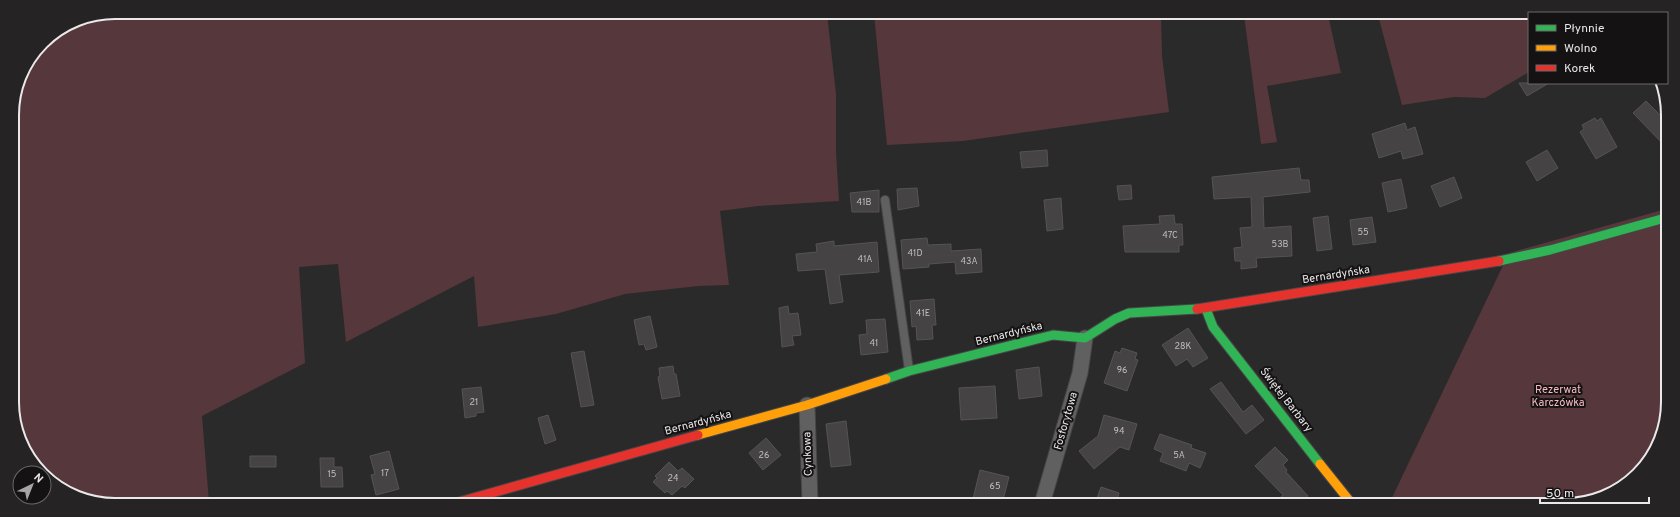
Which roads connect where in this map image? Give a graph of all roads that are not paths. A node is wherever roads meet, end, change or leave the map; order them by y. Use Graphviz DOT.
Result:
graph roads {
  1 [pos="885,200"];
  2 [pos="1661,219"];
  3 [pos="1206,309"];
  4 [pos="1085,338"];
  5 [pos="909,371"];
  6 [pos="807,405"];
  7 [pos="473,498"];
  8 [pos="810,498"];
  9 [pos="1044,498"];
  10 [pos="1347,498"];
  1 -- 5 [label="lane"];
  2 -- 3 [label="street, Bernardyńska"];
  3 -- 4 [label="street, Bernardyńska"];
  3 -- 10 [label="street, Świętej Barbary"];
  4 -- 5 [label="street, Bernardyńska"];
  4 -- 9 [label="street, Fosforytowa"];
  5 -- 6 [label="street, Bernardyńska"];
  6 -- 7 [label="street, Bernardyńska"];
  6 -- 8 [label="street, Cynkowa"];
}
